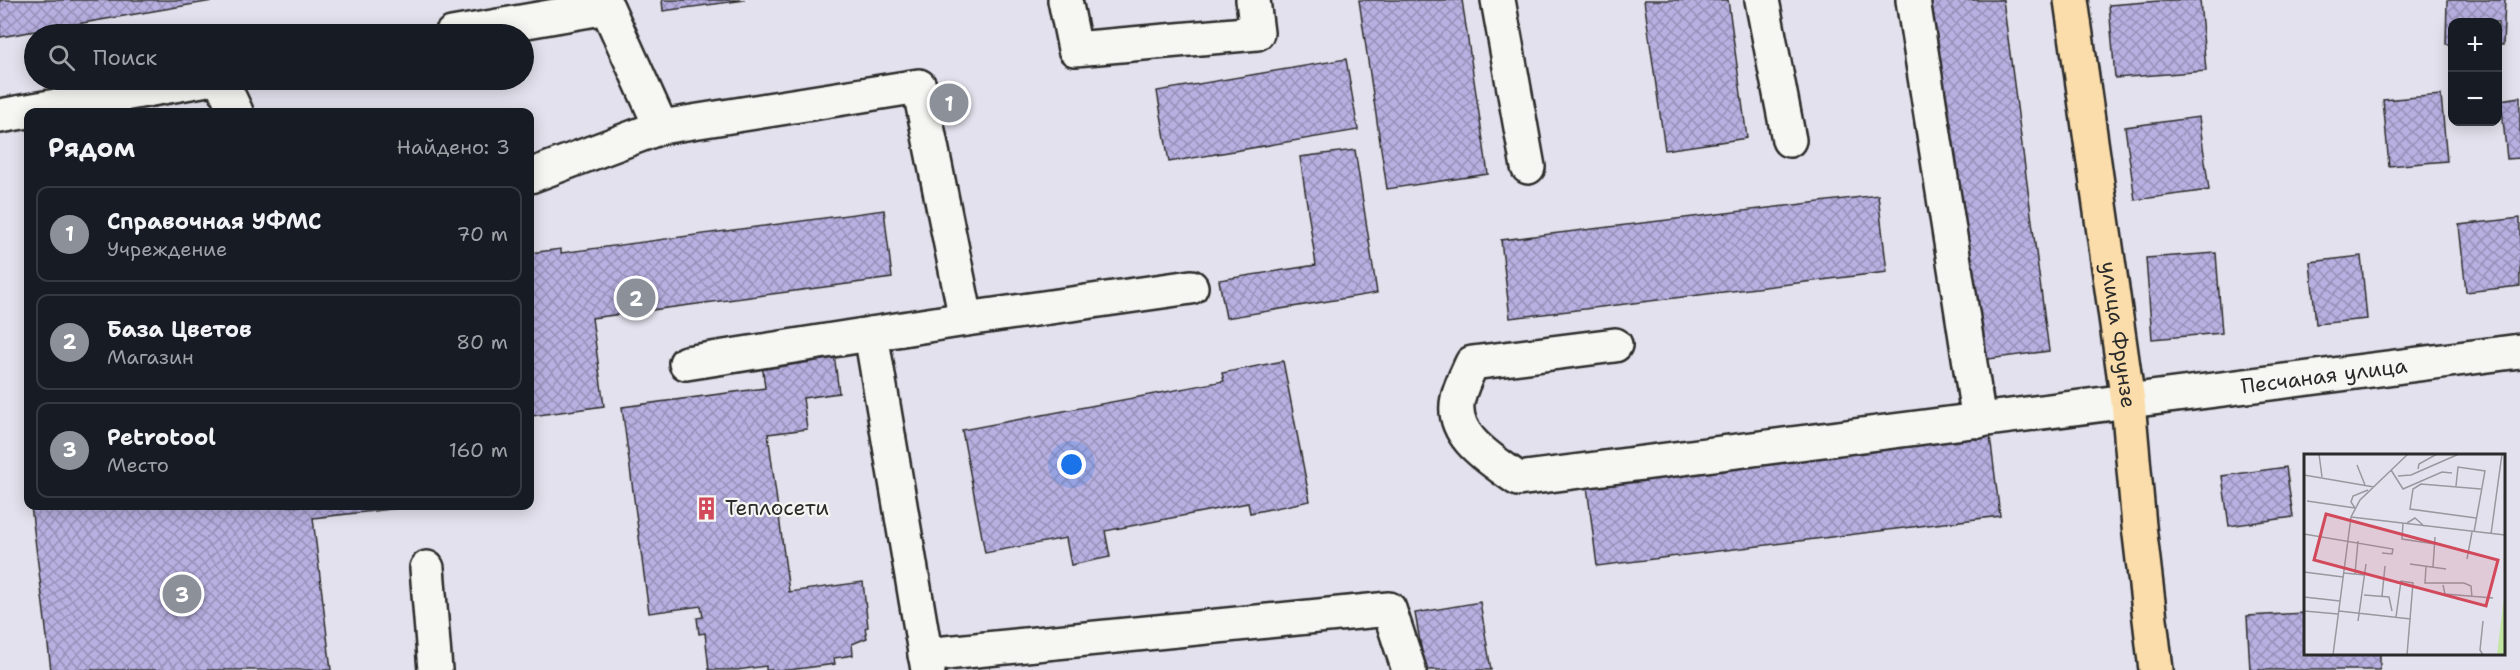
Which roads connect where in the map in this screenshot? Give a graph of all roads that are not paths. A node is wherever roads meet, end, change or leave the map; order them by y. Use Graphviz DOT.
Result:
graph roads {
  1 [pos="1065,0"];
  2 [pos="1253,0"];
  3 [pos="1498,0"];
  4 [pos="1762,0"];
  5 [pos="1913,0"];
  6 [pos="2071,0"];
  7 [pos="509,24"];
  8 [pos="146,90"];
  9 [pos="226,90"];
  10 [pos="45,108"];
  11 [pos="234,108"];
  12 [pos="24,112"];
  13 [pos="0,116"];
  14 [pos="661,127"];
  15 [pos="1789,140"];
  16 [pos="1528,167"];
  17 [pos="534,175"];
  18 [pos="1191,286"];
  19 [pos="966,319"];
  20 [pos="871,334"];
  21 [pos="1615,345"];
  22 [pos="2520,351"];
  23 [pos="686,363"];
  24 [pos="2128,402"];
  25 [pos="1979,421"];
  26 [pos="427,568"];
  27 [pos="927,662"];
  28 [pos="435,670"];
  29 [pos="1408,670"];
  30 [pos="2156,670"];
  1 -- 2 [label="street"];
  3 -- 16 [label="street"];
  4 -- 15 [label="street"];
  5 -- 25 [label="street"];
  6 -- 24 [label="main road, улица Фрунзе"];
  7 -- 14 [label="street"];
  8 -- 10 [label="street"];
  9 -- 11 [label="street"];
  12 -- 13 [label="street"];
  14 -- 17 [label="street"];
  14 -- 19 [label="street"];
  18 -- 19 [label="street"];
  19 -- 20 [label="street"];
  20 -- 23 [label="street"];
  20 -- 27 [label="street"];
  21 -- 25 [label="street, Песчаная улица"];
  22 -- 24 [label="street, Песчаная улица"];
  24 -- 25 [label="street, Песчаная улица"];
  24 -- 30 [label="main road, улица Фрунзе"];
  26 -- 28 [label="street"];
  27 -- 29 [label="street"];
}
